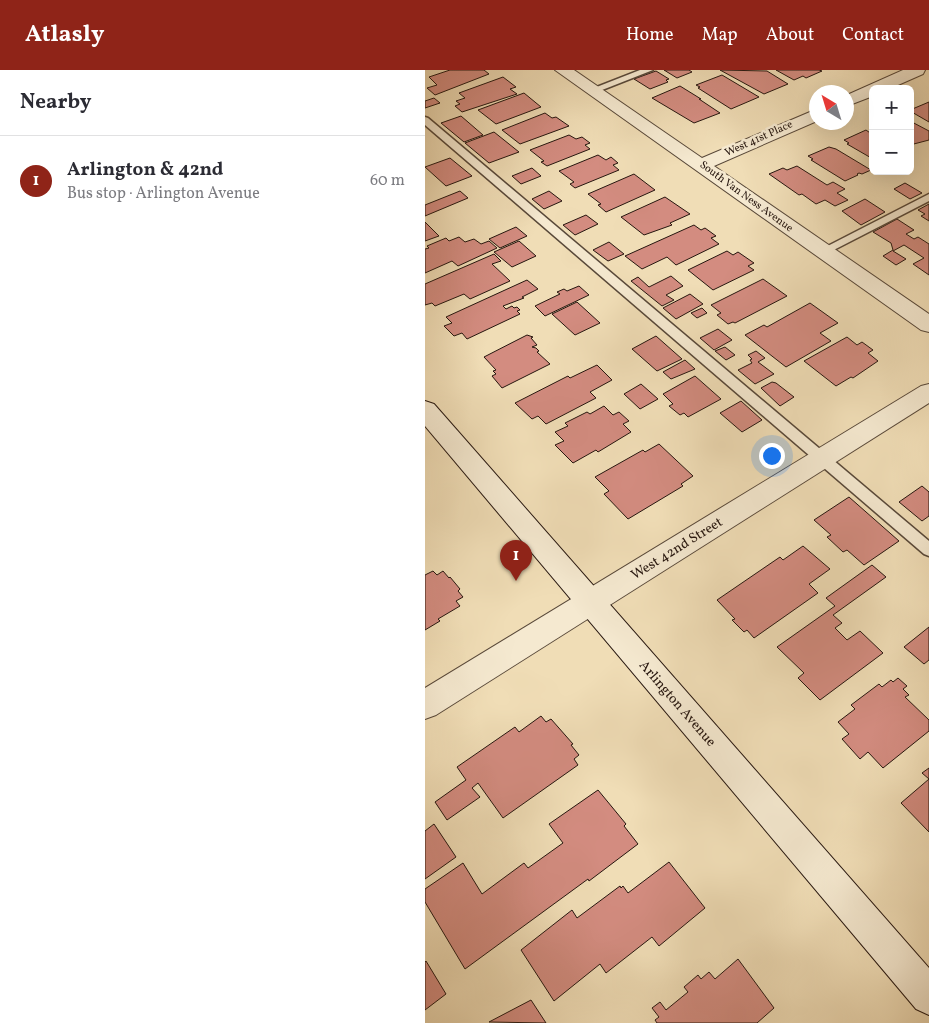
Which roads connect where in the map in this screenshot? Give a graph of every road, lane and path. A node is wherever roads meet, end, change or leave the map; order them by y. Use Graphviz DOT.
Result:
graph roads {
  1 [pos="563,70"];
  2 [pos="649,70"];
  3 [pos="917,70"];
  4 [pos="882,85"];
  5 [pos="594,90"];
  6 [pos="869,91"];
  7 [pos="854,98"];
  8 [pos="809,118"];
  9 [pos="425,120"];
  10 [pos="701,165"];
  11 [pos="929,197"];
  12 [pos="822,252"];
  13 [pos="929,325"];
  14 [pos="929,392"];
  15 [pos="425,410"];
  16 [pos="822,460"];
  17 [pos="929,550"];
  18 [pos="590,603"];
  19 [pos="425,705"];
  20 [pos="929,996"];
  1 -- 5 [label="street, South Van Ness Avenue"];
  2 -- 5 [label="lane"];
  3 -- 4 [label="street"];
  5 -- 10 [label="street, South Van Ness Avenue"];
  6 -- 7 [label="street"];
  8 -- 10 [label="street, West 41st Place"];
  9 -- 16 [label="lane"];
  10 -- 12 [label="street, South Van Ness Avenue"];
  11 -- 12 [label="lane"];
  12 -- 13 [label="street, South Van Ness Avenue"];
  14 -- 16 [label="street, West 42nd Street"];
  15 -- 18 [label="street, Arlington Avenue"];
  16 -- 17 [label="lane"];
  16 -- 18 [label="street, West 42nd Street"];
  18 -- 19 [label="street, West 42nd Street"];
  18 -- 20 [label="street, Arlington Avenue"];
}
